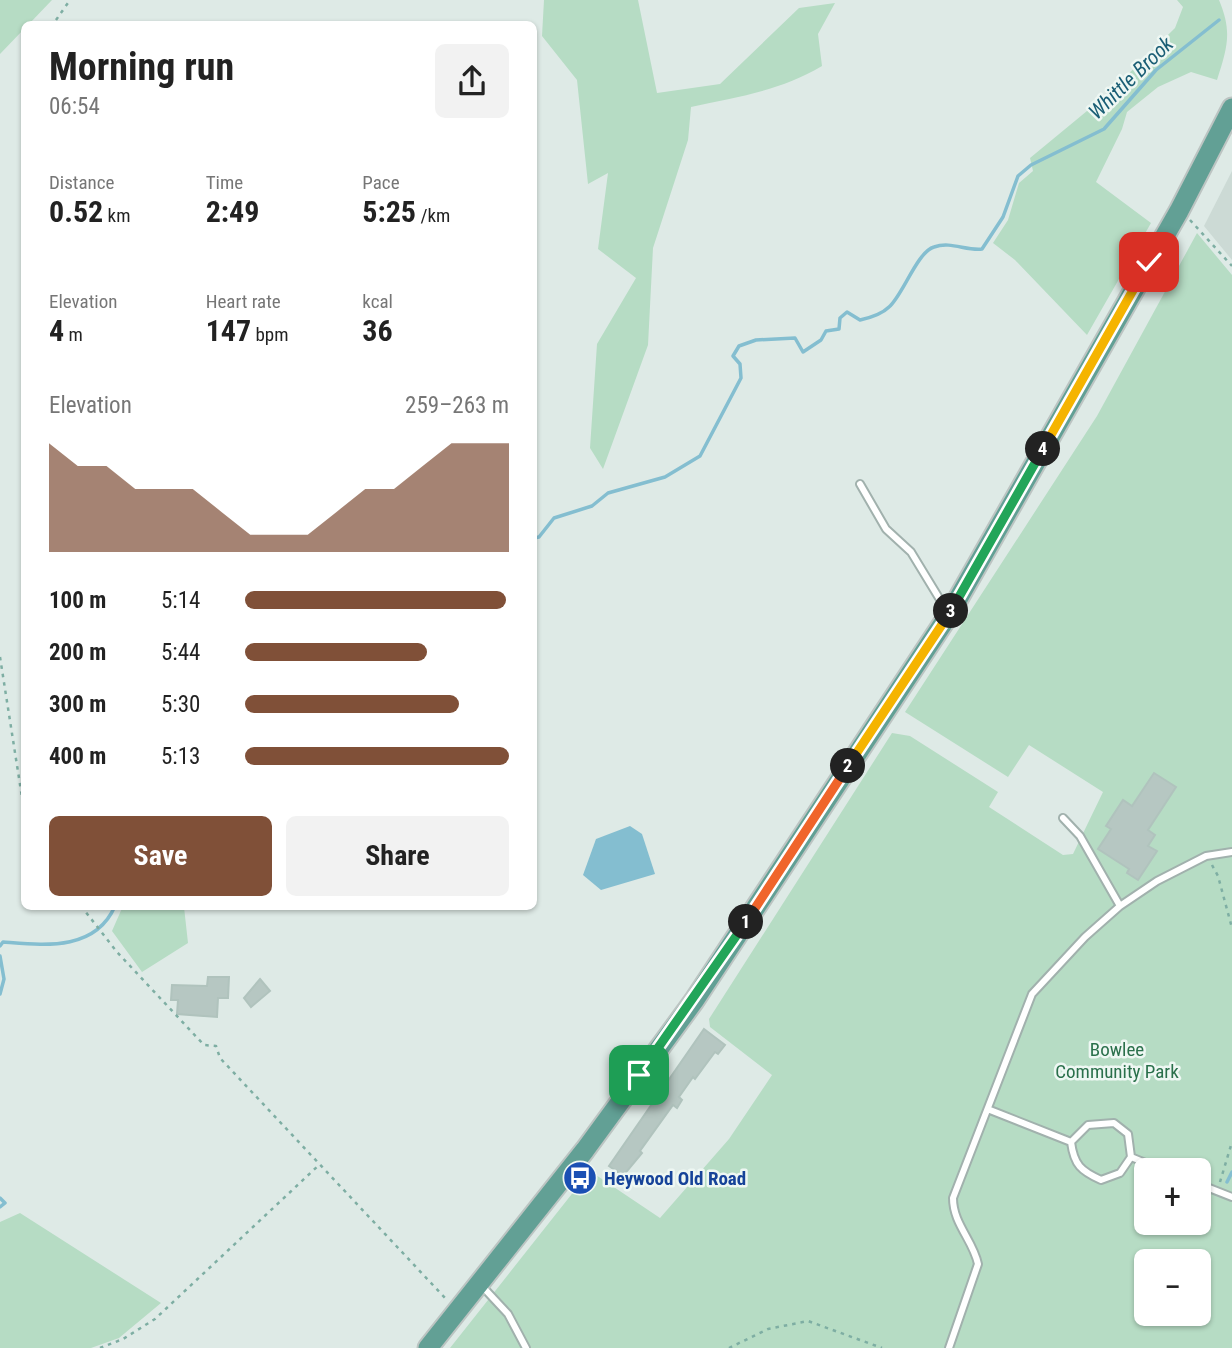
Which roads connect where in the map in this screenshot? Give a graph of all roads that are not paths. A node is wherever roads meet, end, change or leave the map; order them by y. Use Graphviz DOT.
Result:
graph roads {
  1 [pos="1232,108"];
  2 [pos="860,484"];
  3 [pos="953,607"];
  4 [pos="1063,818"];
  5 [pos="1232,852"];
  6 [pos="1120,906"];
  7 [pos="990,1110"];
  8 [pos="1072,1142"];
  9 [pos="1131,1157"];
  10 [pos="1134,1158"];
  11 [pos="1211,1189"];
  12 [pos="1232,1197"];
  13 [pos="480,1284"];
  14 [pos="428,1348"];
  15 [pos="526,1348"];
  16 [pos="949,1348"];
  1 -- 3 [label="main road"];
  2 -- 3 [label="lane"];
  3 -- 13 [label="main road"];
  4 -- 6 [label="lane"];
  5 -- 6 [label="lane"];
  6 -- 7 [label="lane"];
  7 -- 8 [label="lane"];
  7 -- 16 [label="lane"];
  8 -- 9 [label="lane"];
  8 -- 9 [label="lane"];
  9 -- 10 [label="lane"];
  11 -- 12 [label="lane"];
  13 -- 14 [label="main road"];
  13 -- 15 [label="lane"];
}
